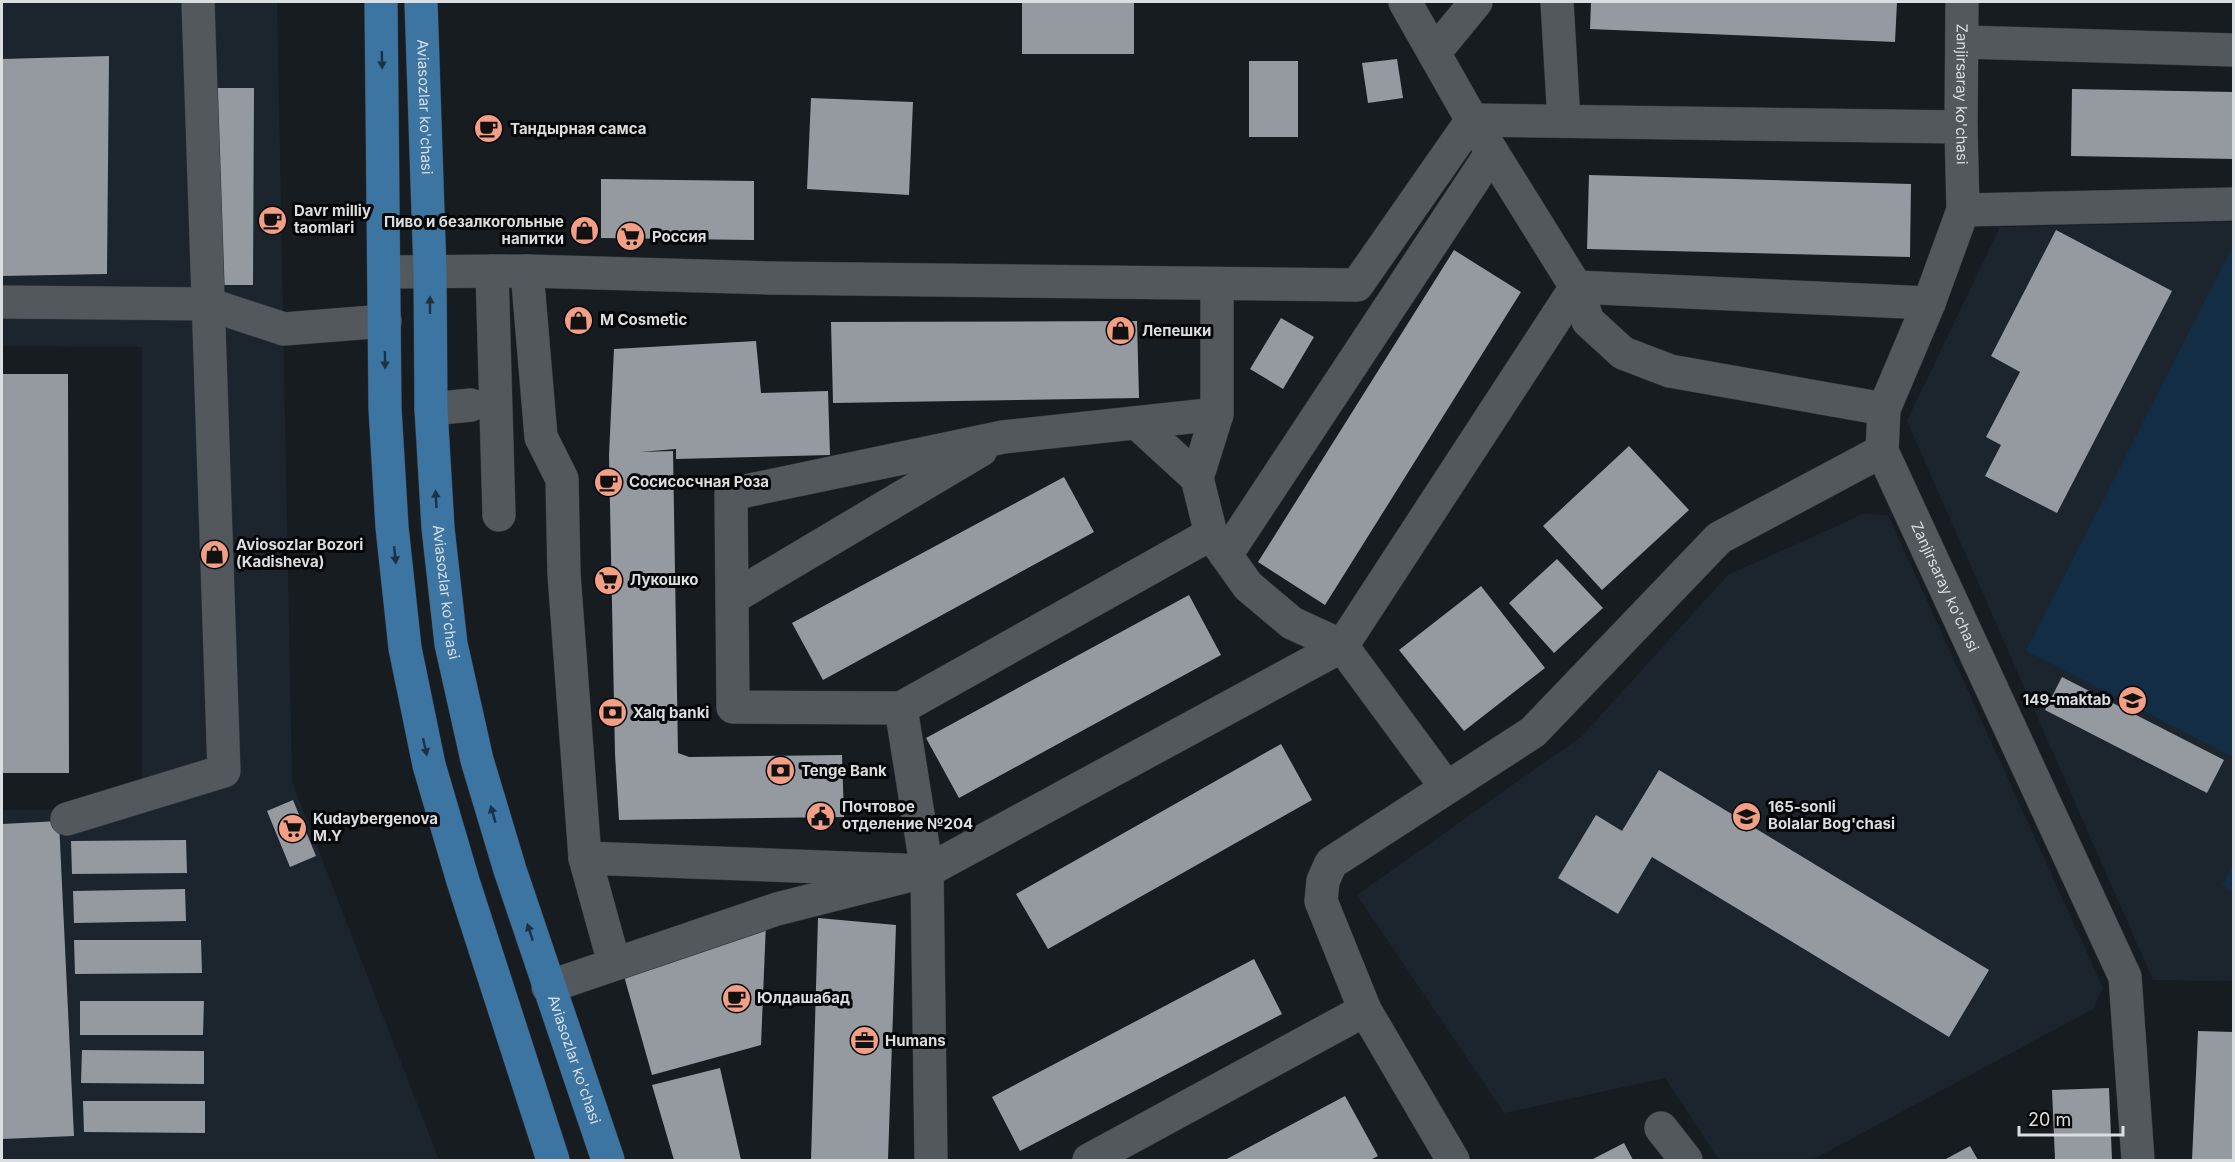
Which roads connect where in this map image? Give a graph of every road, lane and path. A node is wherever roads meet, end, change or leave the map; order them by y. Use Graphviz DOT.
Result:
graph roads {
  1 [pos="198,2"];
  2 [pos="381,2"];
  3 [pos="421,2"];
  4 [pos="1405,2"];
  5 [pos="1476,2"];
  6 [pos="1557,2"];
  7 [pos="1962,2"];
  8 [pos="1962,42"];
  9 [pos="2234,50"];
  10 [pos="1434,53"];
  11 [pos="1472,120"];
  12 [pos="1564,121"];
  13 [pos="1961,127"];
  14 [pos="1492,152"];
  15 [pos="2234,204"];
  16 [pos="1964,210"];
  17 [pos="527,270"];
  18 [pos="492,271"];
  19 [pos="384,272"];
  20 [pos="430,272"];
  21 [pos="1217,284"];
  22 [pos="1576,287"];
  23 [pos="2,302"];
  24 [pos="1929,303"];
  25 [pos="208,304"];
  26 [pos="385,321"];
  27 [pos="471,405"];
  28 [pos="431,409"];
  29 [pos="1884,409"];
  30 [pos="1217,414"];
  31 [pos="1137,423"];
  32 [pos="1003,437"];
  33 [pos="1882,451"];
  34 [pos="1197,478"];
  35 [pos="499,515"];
  36 [pos="1218,544"];
  37 [pos="732,598"];
  38 [pos="1342,646"];
  39 [pos="901,708"];
  40 [pos="1446,787"];
  41 [pos="67,819"];
  42 [pos="585,858"];
  43 [pos="927,871"];
  44 [pos="614,963"];
  45 [pos="548,987"];
  46 [pos="1365,1010"];
  47 [pos="1661,1128"];
  48 [pos="1451,1160"];
  49 [pos="553,1161"];
  50 [pos="608,1161"];
  51 [pos="932,1161"];
  52 [pos="1089,1161"];
  53 [pos="1686,1161"];
  54 [pos="2138,1161"];
  1 -- 25 [label="street"];
  2 -- 19 [label="main road, one-way"];
  3 -- 20 [label="main road, Aviasozlar ko'chasi"];
  4 -- 10 [label="street"];
  5 -- 10 [label="street"];
  6 -- 12 [label="street"];
  7 -- 8 [label="street, Zanjirsaray ko'chasi"];
  8 -- 9 [label="street"];
  8 -- 13 [label="street, Zanjirsaray ko'chasi"];
  10 -- 11 [label="street"];
  11 -- 12 [label="street"];
  11 -- 14 [label="street"];
  11 -- 21 [label="street"];
  12 -- 13 [label="street"];
  13 -- 16 [label="street, Zanjirsaray ko'chasi"];
  14 -- 22 [label="street"];
  14 -- 36 [label="street"];
  15 -- 16 [label="street"];
  16 -- 24 [label="street, Zanjirsaray ko'chasi"];
  17 -- 18 [label="street"];
  17 -- 21 [label="street"];
  17 -- 42 [label="street"];
  18 -- 20 [label="street"];
  18 -- 35 [label="street"];
  19 -- 20 [label="street"];
  19 -- 26 [label="main road"];
  28 -- 20 [label="main road, Aviasozlar ko'chasi, one-way"];
  21 -- 30 [label="street"];
  22 -- 24 [label="street"];
  22 -- 29 [label="street"];
  22 -- 38 [label="street"];
  23 -- 25 [label="street"];
  24 -- 29 [label="street, Zanjirsaray ko'chasi"];
  25 -- 26 [label="street"];
  25 -- 41 [label="street"];
  26 -- 49 [label="main road, one-way"];
  27 -- 28 [label="street"];
  45 -- 28 [label="main road, Aviasozlar ko'chasi, one-way"];
  29 -- 33 [label="street, Zanjirsaray ko'chasi"];
  30 -- 31 [label="street"];
  30 -- 34 [label="street"];
  31 -- 32 [label="street"];
  31 -- 34 [label="street"];
  32 -- 37 [label="street"];
  32 -- 37 [label="street"];
  33 -- 40 [label="street"];
  33 -- 54 [label="street, Zanjirsaray ko'chasi"];
  34 -- 36 [label="street"];
  36 -- 38 [label="street"];
  36 -- 39 [label="street"];
  37 -- 39 [label="street"];
  38 -- 40 [label="street"];
  38 -- 43 [label="street"];
  39 -- 43 [label="street"];
  40 -- 46 [label="street"];
  42 -- 43 [label="street"];
  42 -- 44 [label="street"];
  43 -- 44 [label="street"];
  43 -- 51 [label="street"];
  44 -- 45 [label="street"];
  45 -- 50 [label="main road, Aviasozlar ko'chasi"];
  46 -- 48 [label="street"];
  46 -- 52 [label="street"];
  47 -- 53 [label="street"];
}
